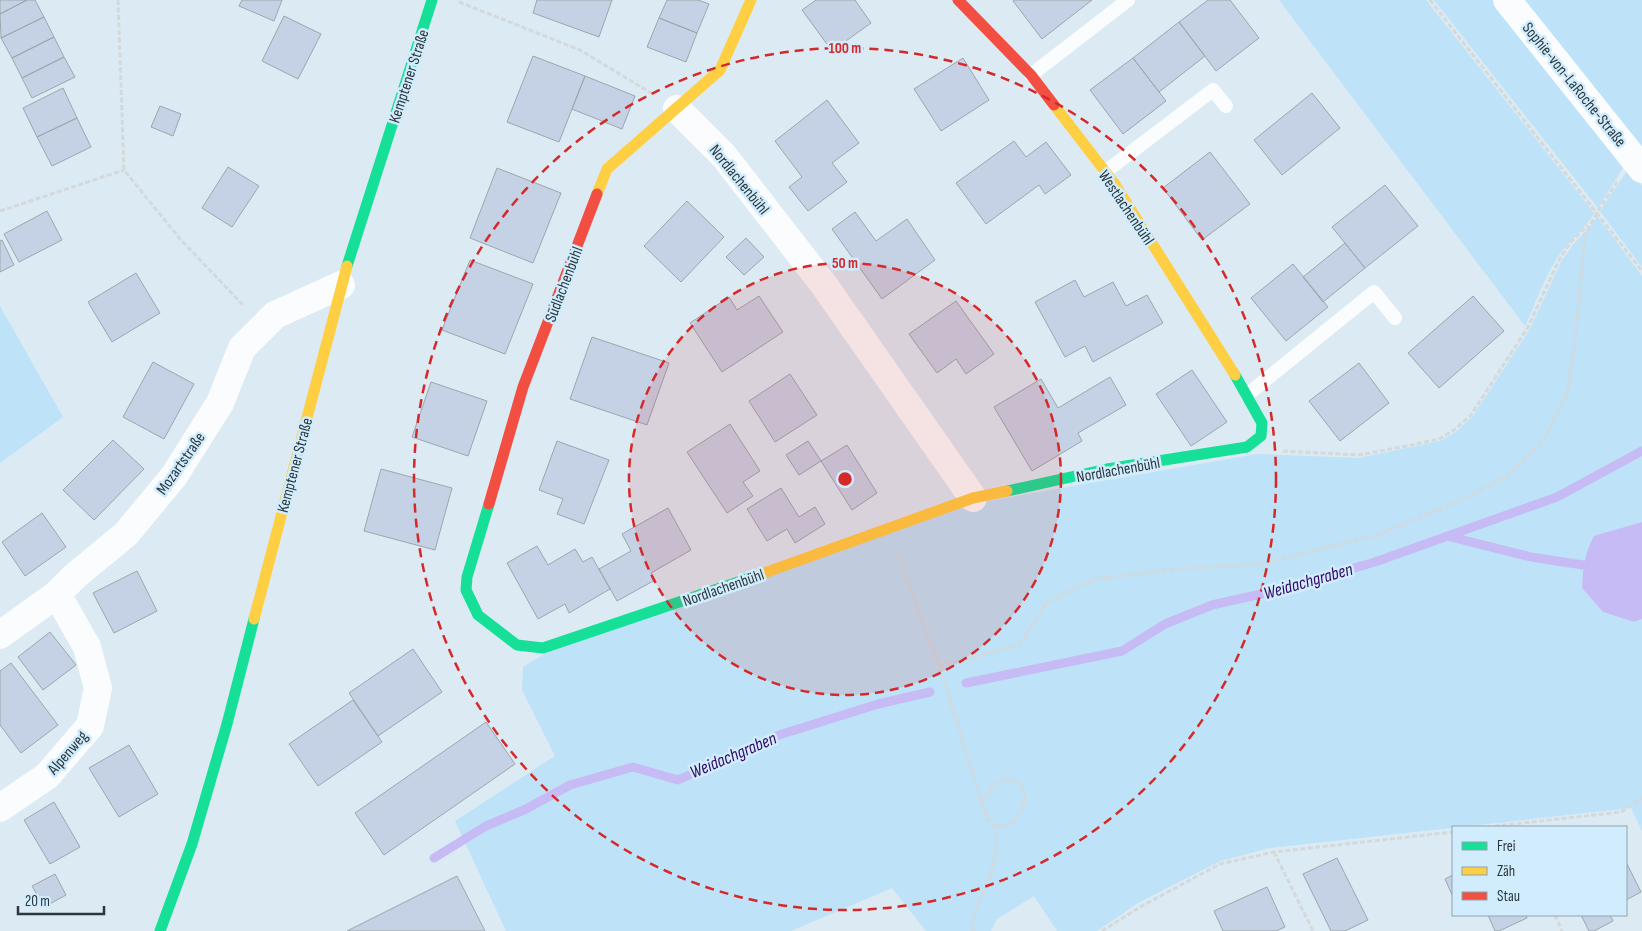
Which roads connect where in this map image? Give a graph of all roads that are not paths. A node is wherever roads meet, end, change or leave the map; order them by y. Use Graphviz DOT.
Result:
graph roads {
  1 [pos="432,0"];
  2 [pos="751,0"];
  3 [pos="958,0"];
  4 [pos="1128,0"];
  5 [pos="1507,0"];
  6 [pos="1031,75"];
  7 [pos="1226,106"];
  8 [pos="677,109"];
  9 [pos="1637,163"];
  10 [pos="1105,172"];
  11 [pos="341,285"];
  12 [pos="1395,318"];
  13 [pos="1247,395"];
  14 [pos="1261,436"];
  15 [pos="973,498"];
  16 [pos="57,594"];
  17 [pos="478,615"];
  18 [pos="0,635"];
  19 [pos="0,808"];
  20 [pos="160,931"];
  1 -- 11 [label="street, Kemptener Straße"];
  2 -- 8 [label="street, Südlachenbühl"];
  3 -- 6 [label="street, Westlachenbühl"];
  4 -- 6 [label="lane"];
  5 -- 9 [label="street, Sophie-von-LaRoche-Straße"];
  6 -- 10 [label="street, Westlachenbühl"];
  7 -- 10 [label="lane"];
  8 -- 15 [label="street, Nordlachenbühl"];
  8 -- 17 [label="street, Südlachenbühl"];
  10 -- 13 [label="street, Westlachenbühl"];
  11 -- 16 [label="street, Mozartstraße"];
  11 -- 20 [label="street, Kemptener Straße"];
  12 -- 13 [label="lane"];
  13 -- 14 [label="street, Westlachenbühl"];
  14 -- 15 [label="street, Nordlachenbühl"];
  15 -- 17 [label="street, Nordlachenbühl"];
  16 -- 18 [label="street, Mozartstraße"];
  16 -- 19 [label="street, Alpenweg"];
}
